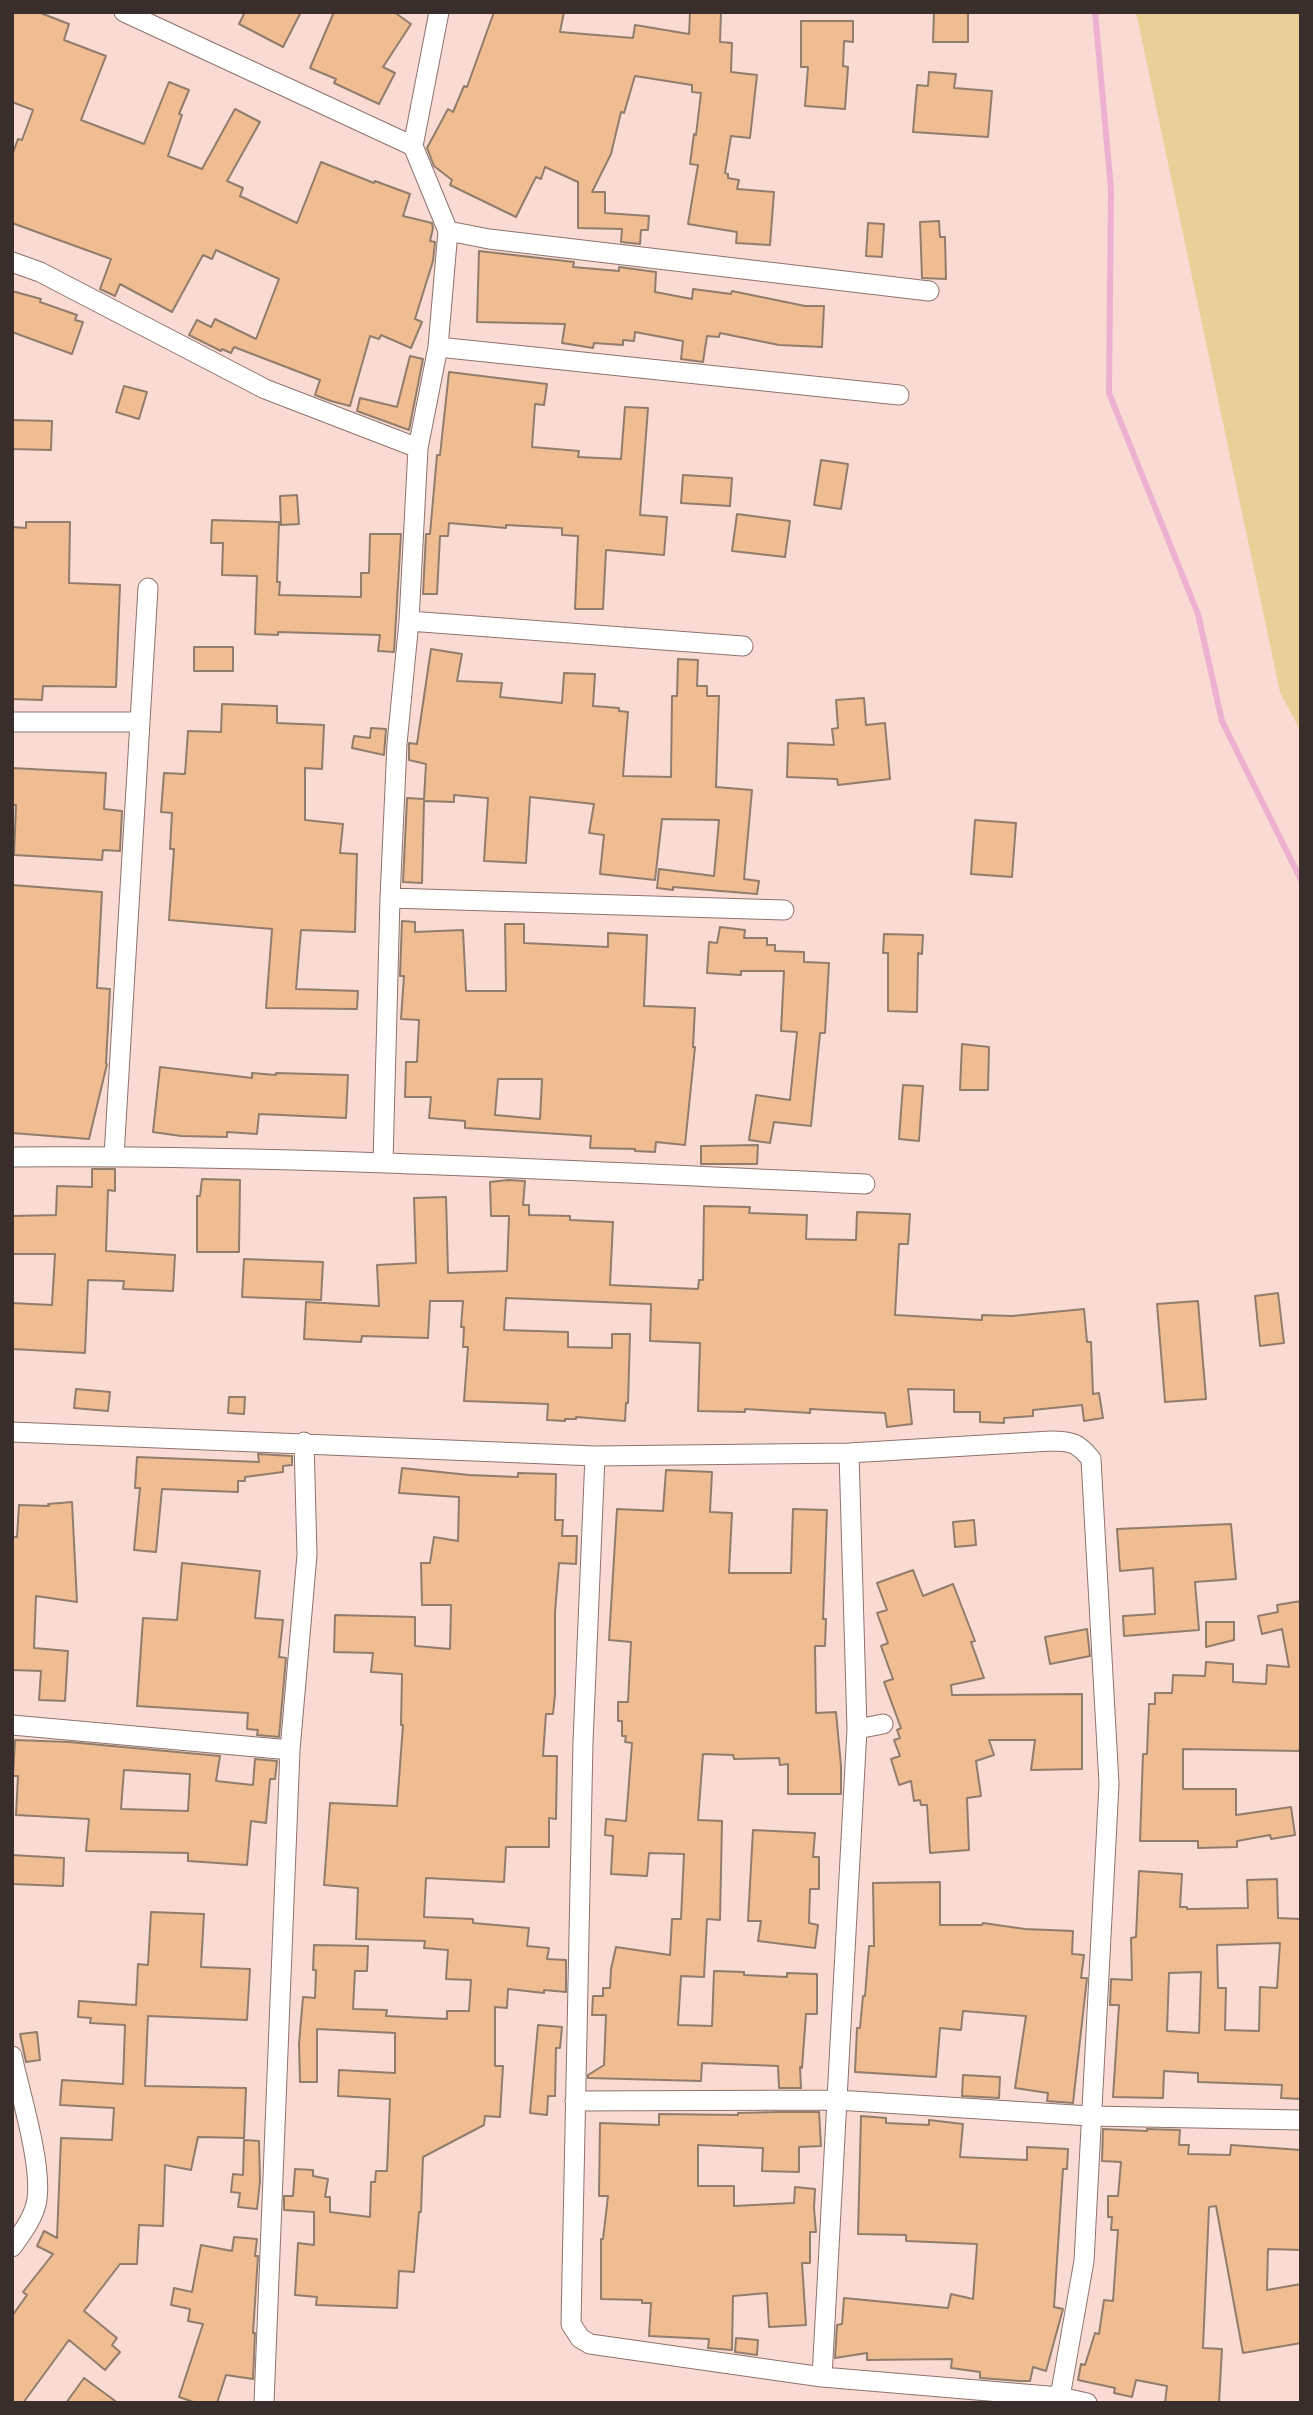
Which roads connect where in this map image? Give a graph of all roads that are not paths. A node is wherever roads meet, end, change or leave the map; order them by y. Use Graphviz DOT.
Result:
graph roads {
  1 [pos="124,12"];
  2 [pos="439,12"];
  3 [pos="413,146"];
  4 [pos="448,231"];
  5 [pos="12,262"];
  6 [pos="929,291"];
  7 [pos="438,347"];
  8 [pos="899,395"];
  9 [pos="418,448"];
  10 [pos="148,588"];
  11 [pos="409,621"];
  12 [pos="743,646"];
  13 [pos="12,722"];
  14 [pos="140,722"];
  15 [pos="390,898"];
  16 [pos="784,910"];
  17 [pos="12,1157"];
  18 [pos="114,1157"];
  19 [pos="383,1163"];
  20 [pos="864,1184"];
  21 [pos="12,1432"];
  22 [pos="304,1442"];
  23 [pos="849,1453"];
  24 [pos="596,1456"];
  25 [pos="883,1724"];
  26 [pos="12,1725"];
  27 [pos="858,1729"];
  28 [pos="290,1750"];
  29 [pos="12,2056"];
  30 [pos="837,2100"];
  31 [pos="575,2101"];
  32 [pos="1090,2116"];
  33 [pos="1301,2120"];
  34 [pos="12,2247"];
  35 [pos="822,2377"];
  36 [pos="1060,2397"];
  37 [pos="264,2403"];
  38 [pos="1087,2403"];
  1 -- 3 [label="street"];
  2 -- 3 [label="street"];
  3 -- 4 [label="street"];
  4 -- 6 [label="street"];
  4 -- 7 [label="street"];
  5 -- 9 [label="street"];
  7 -- 8 [label="street"];
  7 -- 9 [label="street"];
  9 -- 11 [label="street"];
  10 -- 14 [label="street"];
  11 -- 12 [label="street"];
  11 -- 15 [label="street"];
  13 -- 14 [label="street"];
  14 -- 18 [label="street"];
  15 -- 16 [label="street"];
  15 -- 19 [label="street"];
  17 -- 18 [label="street"];
  18 -- 19 [label="street"];
  19 -- 20 [label="street"];
  21 -- 22 [label="street"];
  22 -- 24 [label="street"];
  22 -- 28 [label="street"];
  23 -- 24 [label="street"];
  23 -- 27 [label="street"];
  23 -- 32 [label="street"];
  24 -- 31 [label="street"];
  25 -- 27 [label="street"];
  26 -- 28 [label="street"];
  27 -- 30 [label="street"];
  28 -- 37 [label="street"];
  29 -- 34 [label="street"];
  30 -- 31 [label="street"];
  30 -- 32 [label="street"];
  30 -- 35 [label="street"];
  31 -- 35 [label="street"];
  32 -- 33 [label="street"];
  32 -- 36 [label="street"];
  35 -- 36 [label="street"];
  36 -- 38 [label="street"];
}
